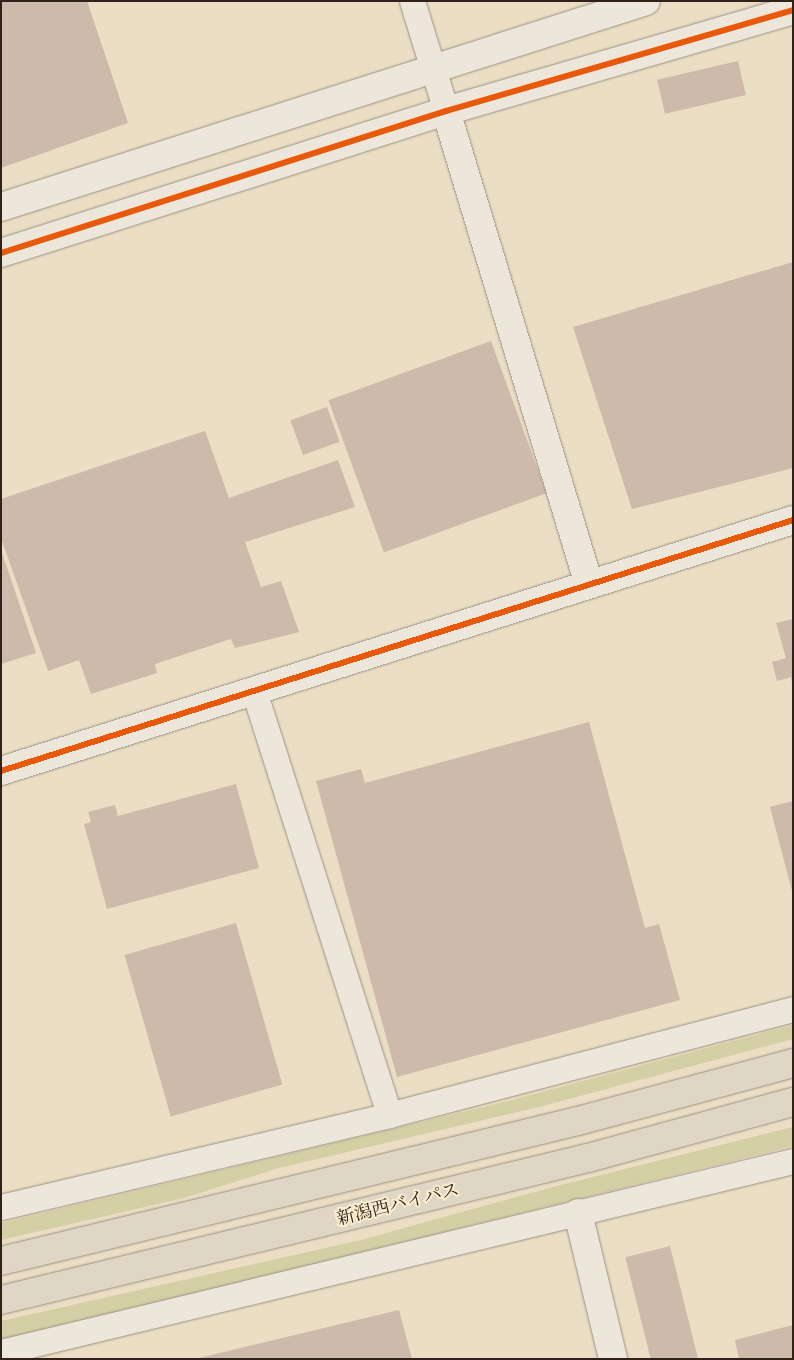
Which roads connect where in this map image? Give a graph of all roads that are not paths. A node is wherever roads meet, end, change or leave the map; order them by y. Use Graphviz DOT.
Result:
graph roads {
  1 [pos="412,1"];
  2 [pos="646,1"];
  3 [pos="793,10"];
  4 [pos="432,67"];
  5 [pos="446,112"];
  6 [pos="1,207"];
  7 [pos="1,253"];
  8 [pos="793,520"];
  9 [pos="589,585"];
  10 [pos="254,691"];
  11 [pos="1,771"];
  12 [pos="793,1009"];
  13 [pos="793,1063"];
  14 [pos="793,1102"];
  15 [pos="389,1115"];
  16 [pos="793,1161"];
  17 [pos="1,1207"];
  18 [pos="578,1213"];
  19 [pos="1,1261"];
  20 [pos="1,1300"];
  21 [pos="1,1352"];
  22 [pos="613,1359"];
  1 -- 4 [label="street"];
  2 -- 4 [label="street"];
  3 -- 5 [label="street"];
  4 -- 5 [label="street"];
  4 -- 6 [label="street"];
  5 -- 7 [label="street"];
  5 -- 9 [label="street"];
  8 -- 9 [label="street"];
  9 -- 10 [label="street"];
  10 -- 11 [label="street"];
  10 -- 15 [label="street"];
  12 -- 15 [label="street"];
  13 -- 19 [label="highway"];
  14 -- 20 [label="highway, 新潟西バイパス"];
  15 -- 17 [label="street"];
  16 -- 18 [label="street"];
  18 -- 21 [label="street"];
  18 -- 22 [label="street"];
}
